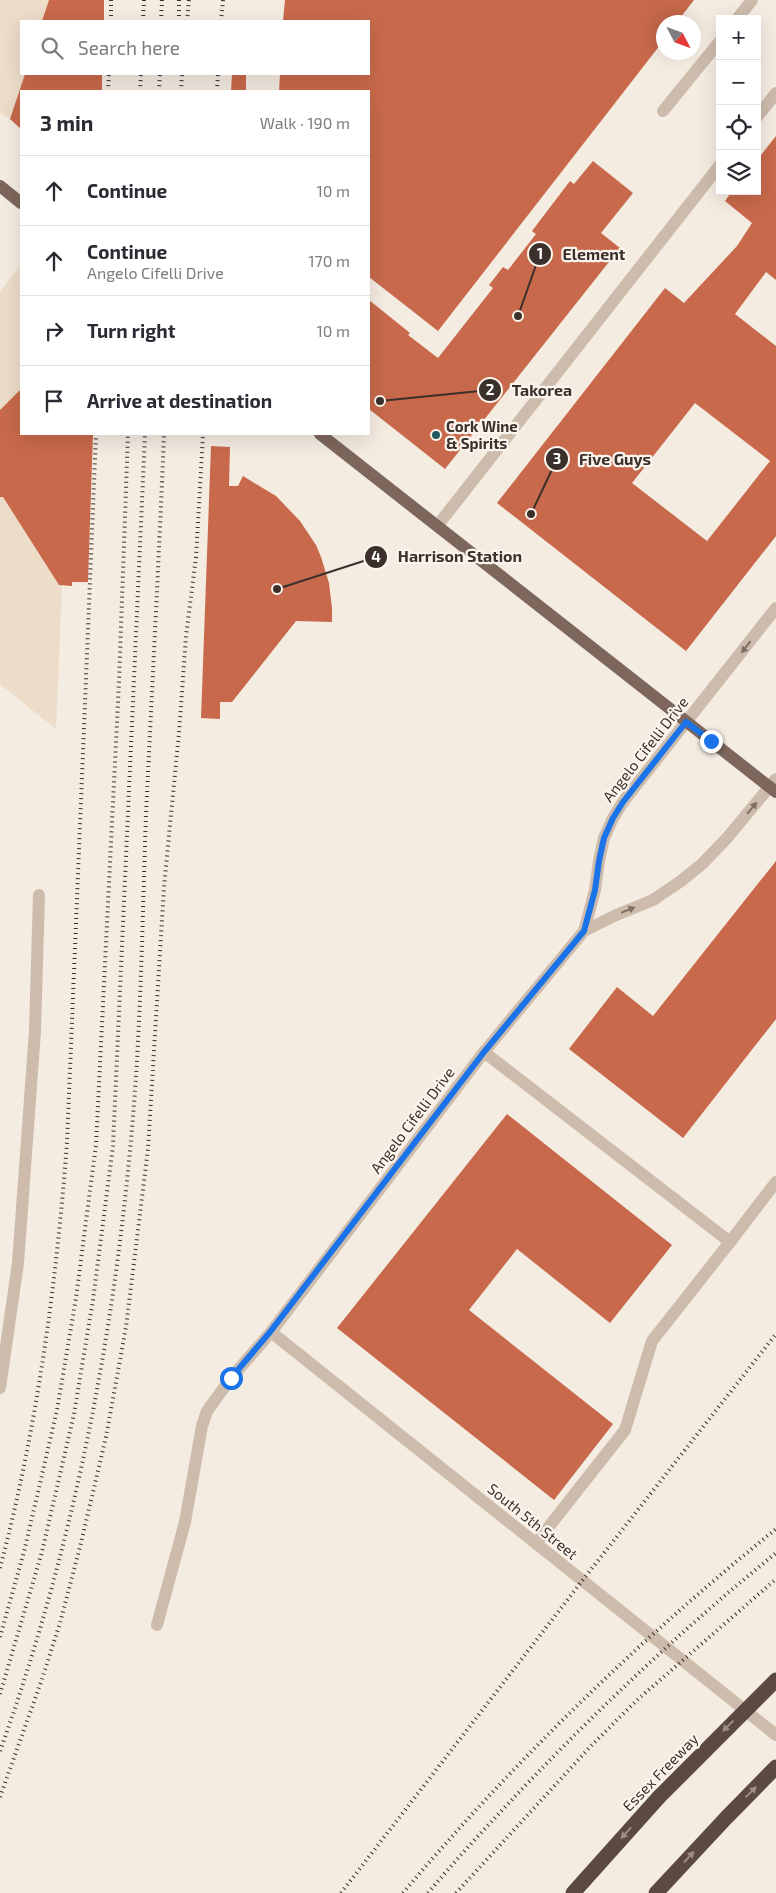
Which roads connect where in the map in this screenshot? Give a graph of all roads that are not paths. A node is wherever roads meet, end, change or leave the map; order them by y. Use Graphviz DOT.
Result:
graph roads {
  1 [pos="752,0"];
  2 [pos="740,15"];
  3 [pos="716,46"];
  4 [pos="776,93"];
  5 [pos="663,111"];
  6 [pos="761,112"];
  7 [pos="716,170"];
  8 [pos="0,186"];
  9 [pos="20,202"];
  10 [pos="321,435"];
  11 [pos="438,525"];
  12 [pos="776,608"];
  13 [pos="686,722"];
  14 [pos="774,786"];
  15 [pos="39,895"];
  16 [pos="584,931"];
  17 [pos="484,1052"];
  18 [pos="776,1182"];
  19 [pos="730,1242"];
  20 [pos="270,1332"];
  21 [pos="0,1388"];
  22 [pos="536,1544"];
  23 [pos="157,1625"];
  24 [pos="776,1680"];
  25 [pos="776,1735"];
  26 [pos="776,1767"];
  27 [pos="573,1893"];
  28 [pos="656,1893"];
  1 -- 2 [label="street"];
  3 -- 5 [label="street"];
  4 -- 6 [label="street"];
  7 -- 11 [label="street"];
  8 -- 9 [label="main road"];
  10 -- 11 [label="main road"];
  11 -- 13 [label="main road"];
  12 -- 13 [label="street, Angelo Cifelli Drive, one-way"];
  13 -- 14 [label="main road"];
  13 -- 16 [label="street, Angelo Cifelli Drive"];
  16 -- 14 [label="street, Angelo Cifelli Drive, one-way"];
  15 -- 21 [label="street"];
  16 -- 17 [label="street, Angelo Cifelli Drive"];
  17 -- 19 [label="street"];
  17 -- 20 [label="street, Angelo Cifelli Drive"];
  18 -- 19 [label="street"];
  19 -- 22 [label="street"];
  20 -- 22 [label="street, South 5th Street"];
  20 -- 23 [label="street, Angelo Cifelli Drive"];
  22 -- 25 [label="street, South 5th Street"];
  24 -- 27 [label="highway, Essex Freeway, one-way, bridge"];
  28 -- 26 [label="highway, one-way"];
}
